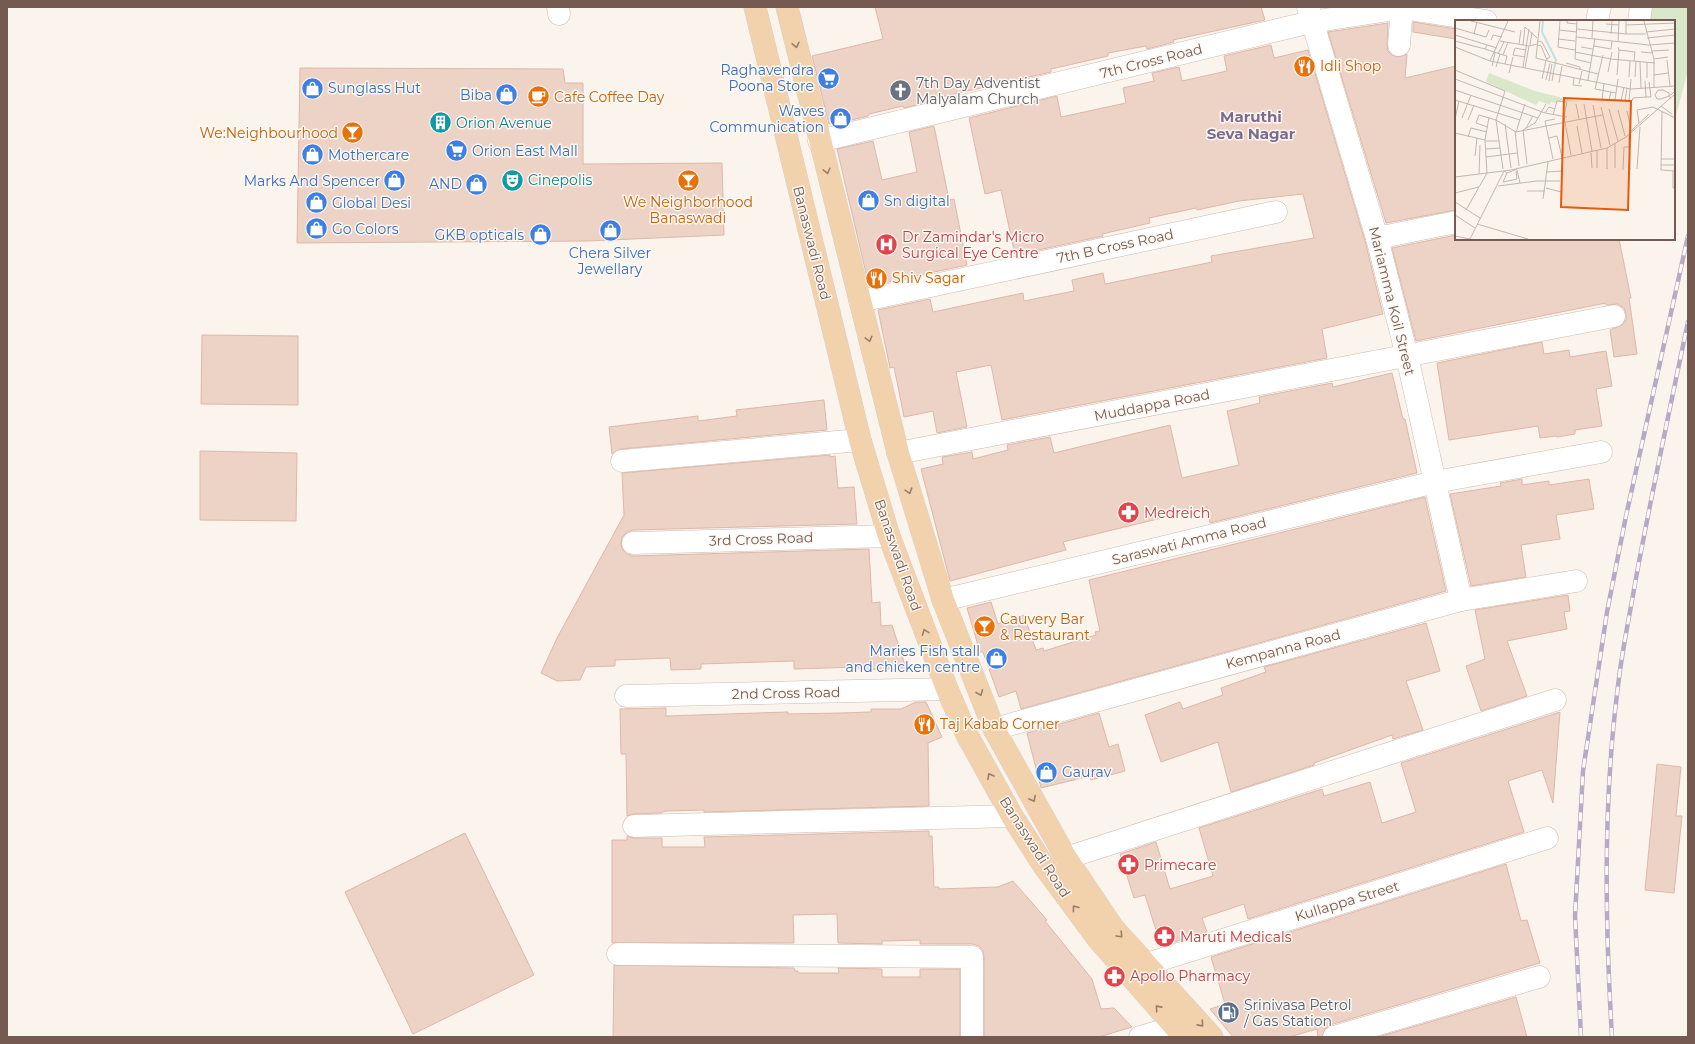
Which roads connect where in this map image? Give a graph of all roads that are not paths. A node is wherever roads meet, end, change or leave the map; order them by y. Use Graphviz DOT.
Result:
graph roads {
  1 [pos="755,7"];
  2 [pos="787,7"];
  3 [pos="1495,7"];
  4 [pos="1600,7"];
  5 [pos="1641,7"];
  6 [pos="1402,8"];
  7 [pos="1310,15"];
  8 [pos="1480,20"];
  9 [pos="1492,20"];
  10 [pos="1596,20"];
  11 [pos="1639,20"];
  12 [pos="1399,45"];
  13 [pos="819,141"];
  14 [pos="1276,212"];
  15 [pos="1455,222"];
  16 [pos="1377,238"];
  17 [pos="860,301"];
  18 [pos="1614,316"];
  19 [pos="1406,356"];
  20 [pos="860,440"];
  21 [pos="1601,452"];
  22 [pos="898,453"];
  23 [pos="622,461"];
  24 [pos="1435,482"];
  25 [pos="889,536"];
  26 [pos="633,543"];
  27 [pos="1576,582"];
  28 [pos="943,600"];
  29 [pos="1461,600"];
  30 [pos="947,689"];
  31 [pos="626,696"];
  32 [pos="1555,700"];
  33 [pos="994,729"];
  34 [pos="1012,816"];
  35 [pos="634,826"];
  36 [pos="1547,838"];
  37 [pos="1066,858"];
  38 [pos="618,954"];
  39 [pos="1147,964"];
  40 [pos="1538,977"];
  41 [pos="1180,1032"];
  42 [pos="972,1037"];
  43 [pos="1140,1037"];
  44 [pos="1212,1037"];
  45 [pos="1334,1037"];
  1 -- 20 [label="main road, Banaswadi Road"];
  2 -- 13 [label="main road, Banaswadi Road, one-way"];
  3 -- 9 [label="street"];
  4 -- 10 [label="street"];
  5 -- 11 [label="street"];
  6 -- 7 [label="street, 7th Cross Road"];
  6 -- 8 [label="street, 7th Cross Road"];
  6 -- 12 [label="street"];
  7 -- 13 [label="street, 7th Cross Road"];
  7 -- 16 [label="street, Mariamma Koil Street"];
  13 -- 17 [label="main road, Banaswadi Road, one-way"];
  14 -- 17 [label="street, 7th B Cross Road"];
  15 -- 16 [label="street"];
  16 -- 19 [label="street, Mariamma Koil Street"];
  17 -- 22 [label="main road, Banaswadi Road, one-way"];
  18 -- 19 [label="street, Muddappa Road"];
  19 -- 22 [label="street, Muddappa Road"];
  19 -- 24 [label="street, Mariamma Koil Street"];
  20 -- 23 [label="street"];
  20 -- 25 [label="main road, Banaswadi Road"];
  21 -- 24 [label="street, Saraswati Amma Road"];
  22 -- 28 [label="main road, Banaswadi Road, one-way"];
  24 -- 28 [label="street, Saraswati Amma Road"];
  24 -- 29 [label="street, Mariamma Koil Street"];
  25 -- 26 [label="street, 3rd Cross Road"];
  30 -- 25 [label="main road, Banaswadi Road, one-way"];
  27 -- 29 [label="street, Kempanna Road"];
  28 -- 33 [label="main road, Banaswadi Road, one-way"];
  29 -- 33 [label="street, Kempanna Road"];
  30 -- 31 [label="street, 2nd Cross Road"];
  34 -- 30 [label="main road, Banaswadi Road, one-way"];
  32 -- 37 [label="street"];
  33 -- 37 [label="main road, Banaswadi Road, one-way"];
  34 -- 35 [label="street"];
  41 -- 34 [label="main road, Banaswadi Road, one-way"];
  36 -- 39 [label="street, Kullappa Street"];
  37 -- 39 [label="main road, Banaswadi Road, one-way"];
  38 -- 42 [label="street"];
  39 -- 44 [label="main road, Banaswadi Road, one-way"];
  40 -- 45 [label="street"];
  41 -- 43 [label="street"];
}
